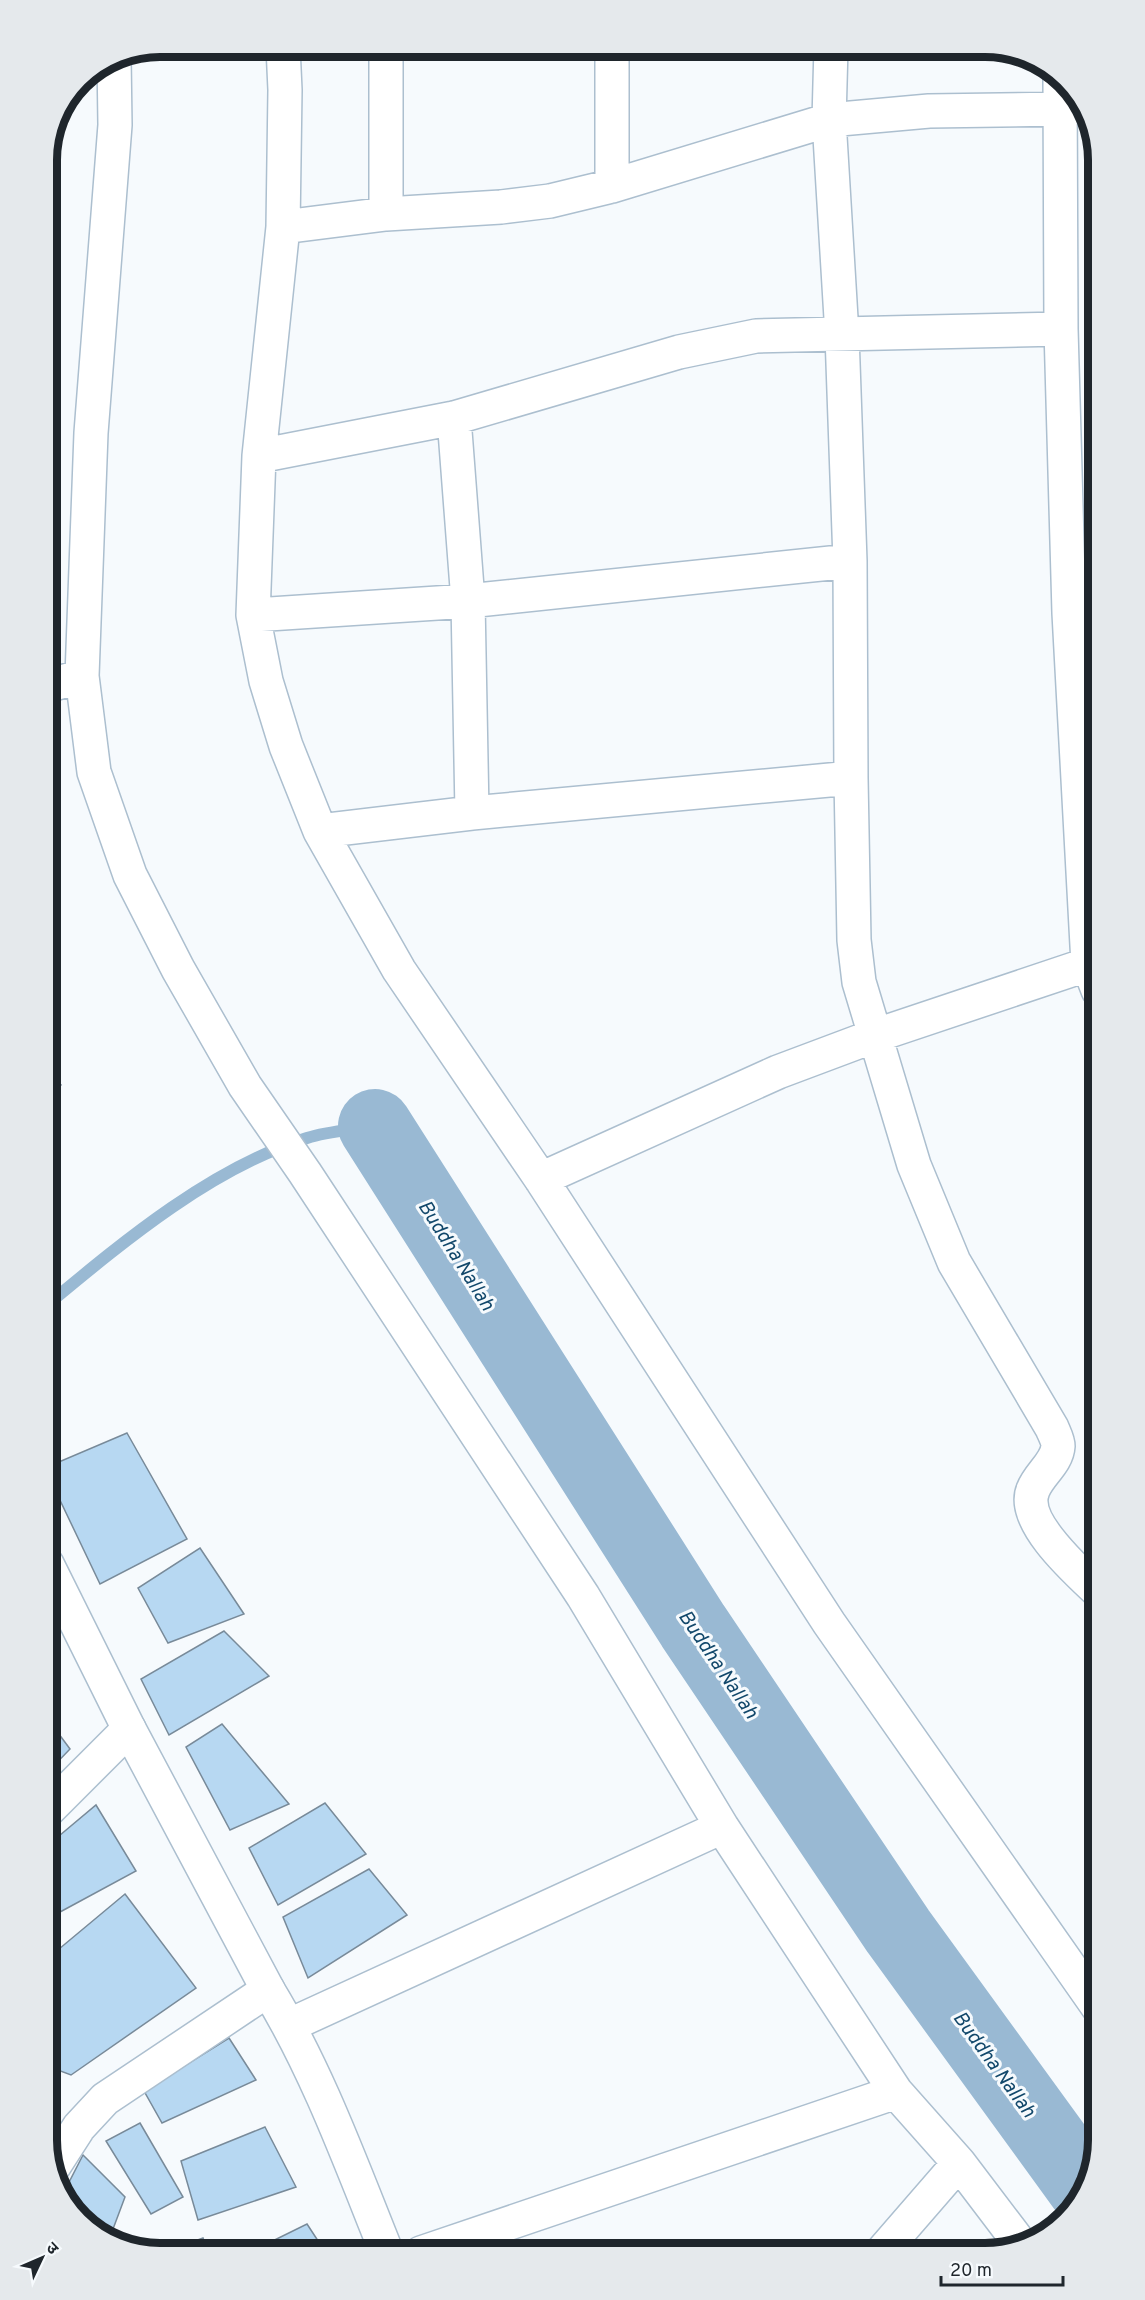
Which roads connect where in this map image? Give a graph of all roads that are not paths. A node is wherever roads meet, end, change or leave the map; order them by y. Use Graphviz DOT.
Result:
graph roads {
  1 [pos="284,57"];
  2 [pos="386,57"];
  3 [pos="612,57"];
  4 [pos="831,57"];
  5 [pos="114,68"];
  6 [pos="1060,93"];
  7 [pos="829,120"];
  8 [pos="612,186"];
  9 [pos="386,214"];
  10 [pos="283,227"];
  11 [pos="1061,329"];
  12 [pos="842,335"];
  13 [pos="454,418"];
  14 [pos="259,456"];
  15 [pos="850,561"];
  16 [pos="468,601"];
  17 [pos="253,615"];
  18 [pos="82,676"];
  19 [pos="57,683"];
  20 [pos="851,778"];
  21 [pos="472,813"];
  22 [pos="320,831"];
  23 [pos="1088,871"];
  24 [pos="1088,974"];
  25 [pos="874,1036"];
  26 [pos="541,1179"];
  27 [pos="1088,1581"];
  28 [pos="57,1586"];
  29 [pos="129,1729"];
  30 [pos="57,1800"];
  31 [pos="722,1827"];
  32 [pos="268,1989"];
  33 [pos="1088,1993"];
  34 [pos="290,2025"];
  35 [pos="896,2092"];
  36 [pos="59,2158"];
  37 [pos="959,2163"];
  38 [pos="1016,2238"];
  39 [pos="383,2243"];
  40 [pos="451,2243"];
  41 [pos="890,2243"];
  1 -- 10 [label="street"];
  2 -- 9 [label="street"];
  3 -- 8 [label="street"];
  4 -- 7 [label="street"];
  5 -- 18 [label="street"];
  6 -- 7 [label="street"];
  6 -- 11 [label="street"];
  7 -- 8 [label="street"];
  7 -- 12 [label="street"];
  8 -- 9 [label="street"];
  9 -- 10 [label="street"];
  10 -- 14 [label="street"];
  11 -- 12 [label="street"];
  11 -- 23 [label="street"];
  12 -- 13 [label="street"];
  12 -- 15 [label="street"];
  13 -- 14 [label="street"];
  13 -- 16 [label="street"];
  14 -- 17 [label="street"];
  15 -- 16 [label="street"];
  15 -- 20 [label="street"];
  16 -- 17 [label="street"];
  16 -- 21 [label="street"];
  17 -- 22 [label="street"];
  18 -- 19 [label="street"];
  18 -- 31 [label="street"];
  20 -- 21 [label="street"];
  20 -- 25 [label="street"];
  21 -- 22 [label="street"];
  22 -- 26 [label="street"];
  24 -- 25 [label="street"];
  25 -- 26 [label="street"];
  25 -- 27 [label="street"];
  26 -- 33 [label="street"];
  28 -- 29 [label="street"];
  29 -- 30 [label="street"];
  29 -- 32 [label="street"];
  31 -- 34 [label="street"];
  31 -- 35 [label="street"];
  32 -- 34 [label="street"];
  32 -- 36 [label="street"];
  34 -- 39 [label="street"];
  35 -- 37 [label="street"];
  35 -- 40 [label="street"];
  37 -- 38 [label="street"];
  37 -- 41 [label="street"];
}
